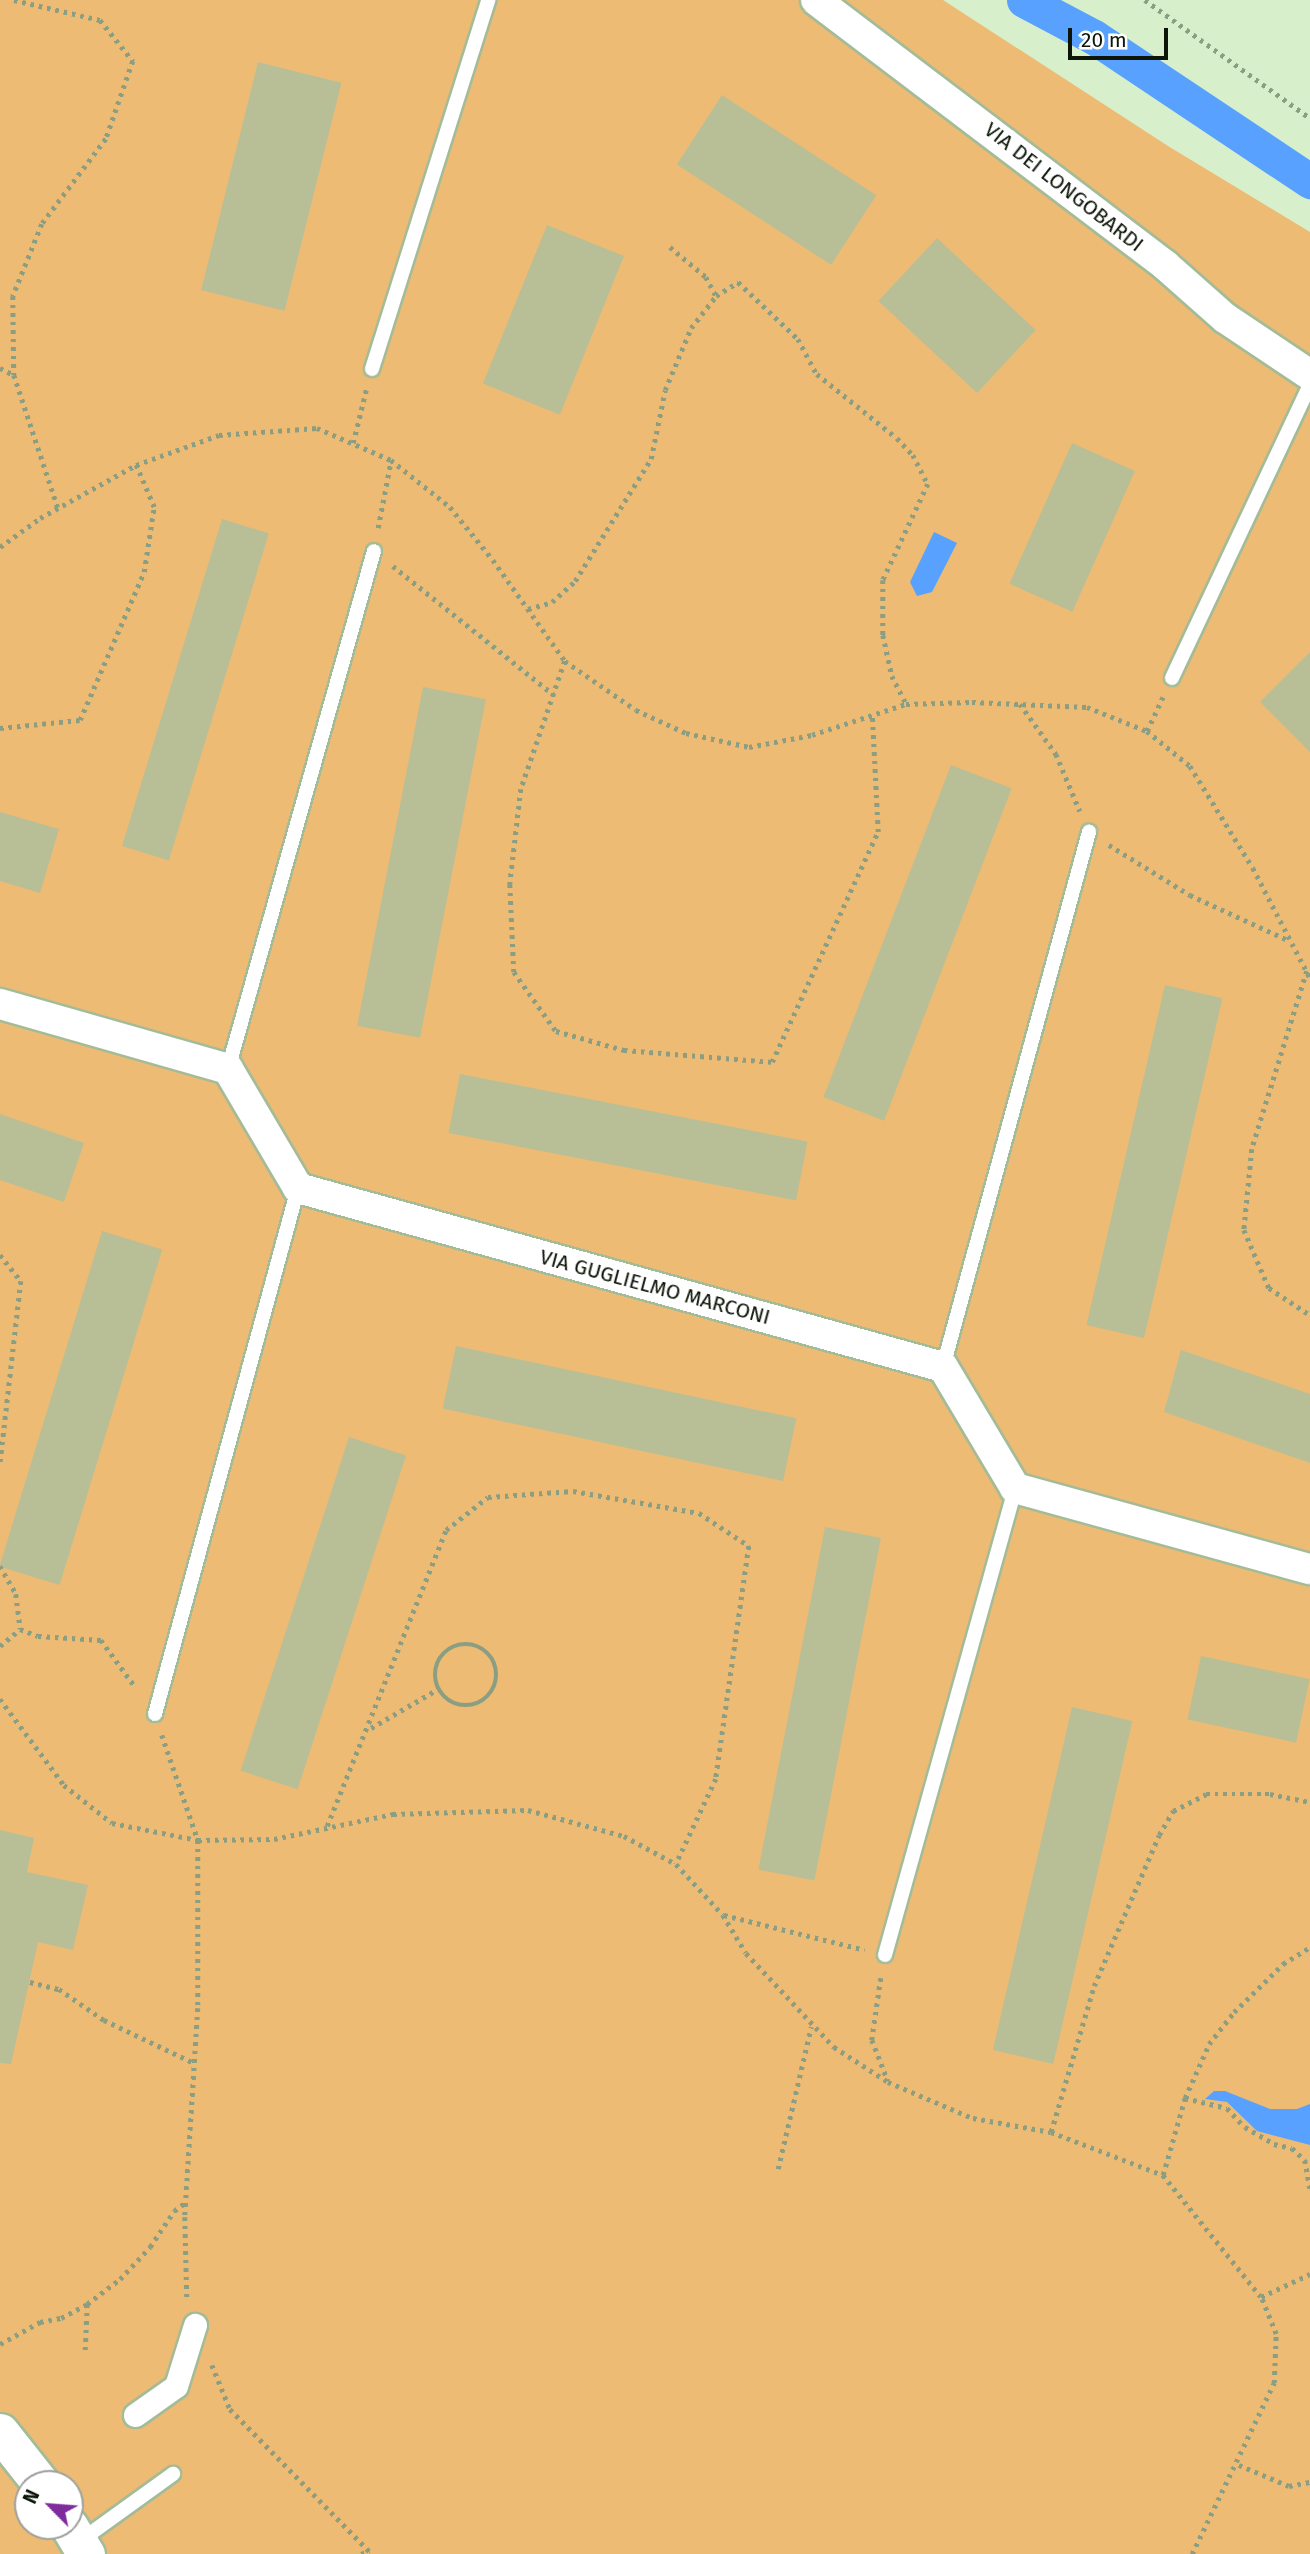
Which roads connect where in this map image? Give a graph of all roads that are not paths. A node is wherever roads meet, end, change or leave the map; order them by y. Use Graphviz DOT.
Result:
graph roads {
  1 [pos="488,0"];
  2 [pos="816,0"];
  3 [pos="372,369"];
  4 [pos="1310,375"];
  5 [pos="1310,384"];
  6 [pos="374,551"];
  7 [pos="1172,678"];
  8 [pos="1089,832"];
  9 [pos="0,1004"];
  10 [pos="228,1069"];
  11 [pos="298,1188"];
  12 [pos="943,1367"];
  13 [pos="1015,1488"];
  14 [pos="1310,1569"];
  15 [pos="155,1714"];
  16 [pos="885,1955"];
  17 [pos="195,2325"];
  18 [pos="135,2415"];
  19 [pos="0,2432"];
  20 [pos="30,2470"];
  21 [pos="173,2474"];
  22 [pos="78,2541"];
  1 -- 3 [label="lane"];
  2 -- 4 [label="street, VIA DEI LONGOBARDI"];
  5 -- 7 [label="lane"];
  6 -- 10 [label="lane"];
  8 -- 12 [label="lane"];
  9 -- 10 [label="street"];
  10 -- 11 [label="street"];
  11 -- 12 [label="street, VIA GUGLIELMO MARCONI"];
  11 -- 15 [label="lane"];
  12 -- 13 [label="street"];
  13 -- 14 [label="street"];
  13 -- 16 [label="lane"];
  17 -- 18 [label="street"];
  19 -- 20 [label="street"];
  21 -- 22 [label="lane"];
}
